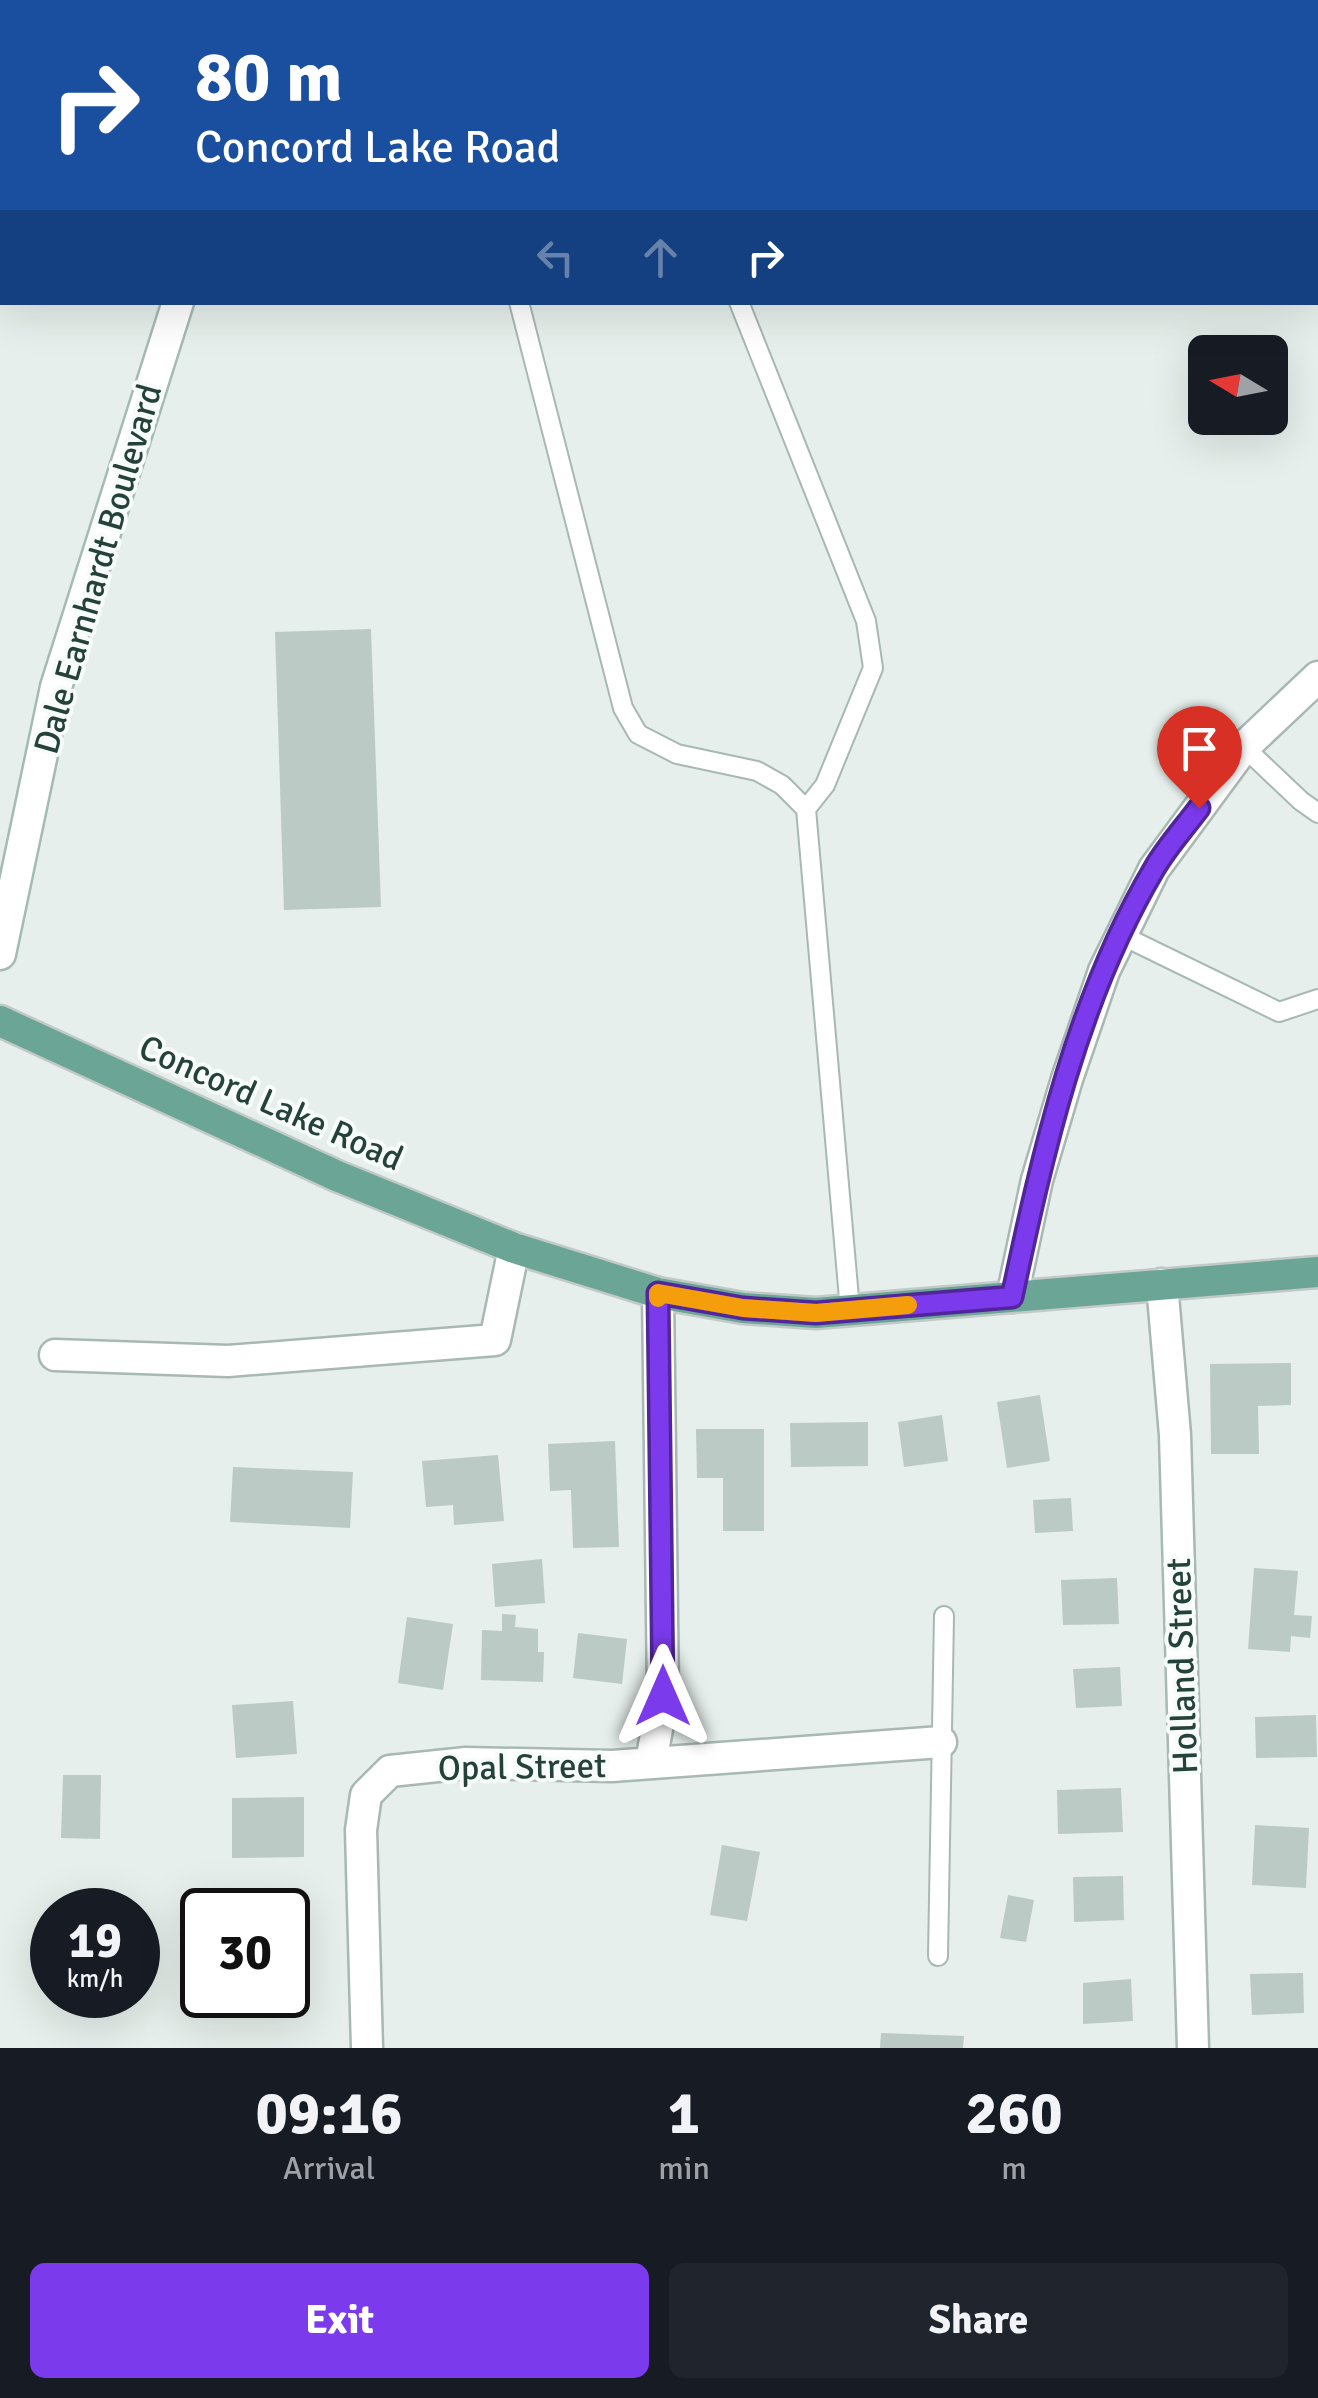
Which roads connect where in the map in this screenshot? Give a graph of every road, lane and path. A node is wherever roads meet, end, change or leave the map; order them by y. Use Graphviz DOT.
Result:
graph roads {
  1 [pos="177,305"];
  2 [pos="520,305"];
  3 [pos="739,305"];
  4 [pos="1318,677"];
  5 [pos="1244,747"];
  6 [pos="806,809"];
  7 [pos="1318,813"];
  8 [pos="1122,936"];
  9 [pos="0,954"];
  10 [pos="1318,999"];
  11 [pos="0,1021"];
  12 [pos="514,1248"];
  13 [pos="1318,1272"];
  14 [pos="1162,1284"];
  15 [pos="658,1293"];
  16 [pos="1012,1297"];
  17 [pos="850,1310"];
  18 [pos="55,1355"];
  19 [pos="944,1616"];
  20 [pos="941,1742"];
  21 [pos="651,1762"];
  22 [pos="938,1956"];
  23 [pos="367,2048"];
  24 [pos="1193,2048"];
  1 -- 9 [label="street, Dale Earnhardt Boulevard"];
  2 -- 6 [label="lane"];
  3 -- 6 [label="lane"];
  4 -- 5 [label="street"];
  5 -- 7 [label="lane"];
  5 -- 8 [label="street"];
  6 -- 17 [label="lane"];
  8 -- 10 [label="lane"];
  8 -- 16 [label="street"];
  11 -- 12 [label="main road, Concord Lake Road"];
  12 -- 15 [label="main road, Concord Lake Road"];
  12 -- 18 [label="street"];
  13 -- 14 [label="main road, Concord Lake Road"];
  14 -- 16 [label="main road, Concord Lake Road"];
  14 -- 24 [label="street, Holland Street"];
  15 -- 17 [label="main road, Concord Lake Road"];
  15 -- 21 [label="street, Opal Street"];
  16 -- 17 [label="main road, Concord Lake Road"];
  19 -- 20 [label="lane"];
  20 -- 21 [label="street"];
  20 -- 22 [label="lane"];
  21 -- 23 [label="street, Opal Street"];
}
